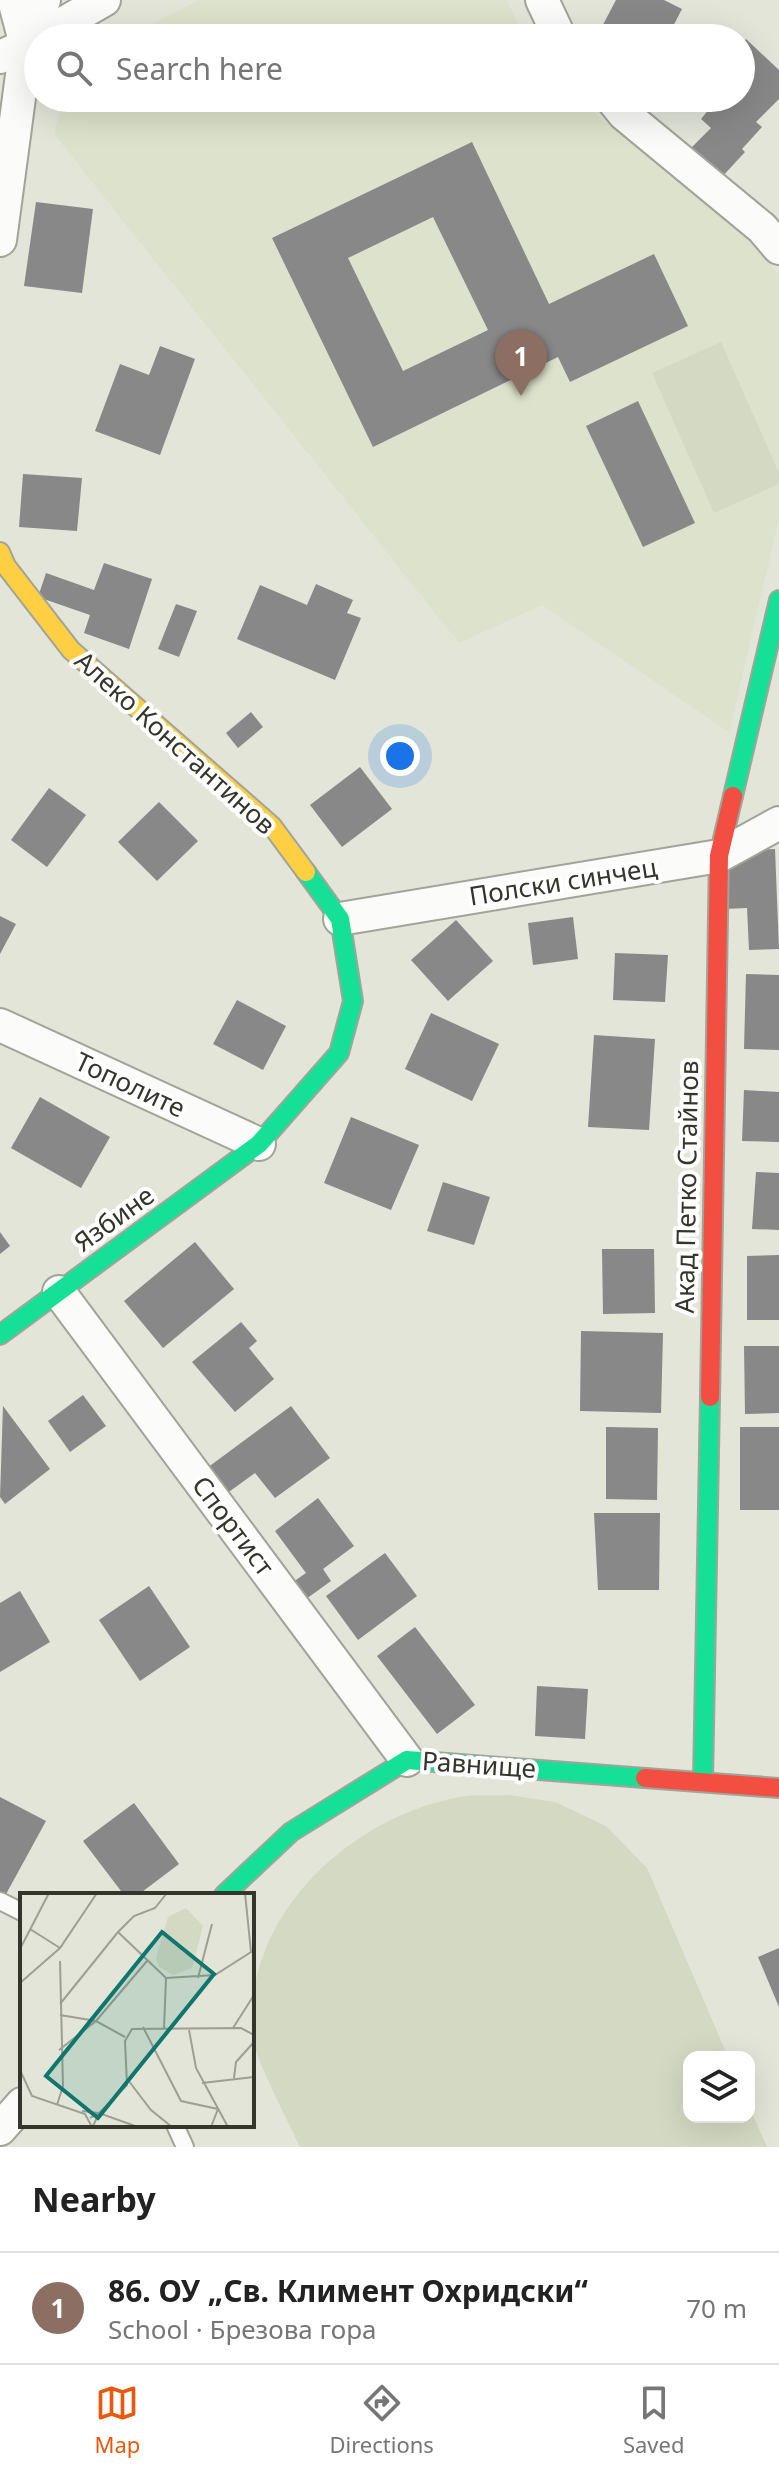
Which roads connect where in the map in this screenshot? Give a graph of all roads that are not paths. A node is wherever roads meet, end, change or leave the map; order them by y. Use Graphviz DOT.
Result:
graph roads {
  1 [pos="14,0"];
  2 [pos="44,0"];
  3 [pos="104,0"];
  4 [pos="542,0"];
  5 [pos="29,24"];
  6 [pos="61,24"];
  7 [pos="553,24"];
  8 [pos="24,33"];
  9 [pos="13,51"];
  10 [pos="622,112"];
  11 [pos="0,240"];
  12 [pos="779,248"];
  13 [pos="2,562"];
  14 [pos="779,600"];
  15 [pos="779,823"];
  16 [pos="719,856"];
  17 [pos="340,919"];
  18 [pos="0,1025"];
  19 [pos="259,1144"];
  20 [pos="59,1292"];
  21 [pos="0,1335"];
  22 [pos="407,1760"];
  23 [pos="703,1781"];
  24 [pos="779,1788"];
  25 [pos="226,1893"];
  26 [pos="0,1901"];
  27 [pos="20,1911"];
  28 [pos="20,2106"];
  29 [pos="176,2127"];
  30 [pos="0,2129"];
  31 [pos="185,2147"];
  1 -- 9 [label="street"];
  2 -- 5 [label="street"];
  3 -- 6 [label="street"];
  4 -- 7 [label="street"];
  8 -- 9 [label="street"];
  9 -- 11 [label="street"];
  10 -- 12 [label="street"];
  13 -- 17 [label="street, Алеко Константинов"];
  14 -- 16 [label="street, Акад Петко Стайнов"];
  15 -- 16 [label="street, Полски синчец"];
  16 -- 17 [label="street, Полски синчец"];
  16 -- 23 [label="street, Акад Петко Стайнов"];
  17 -- 19 [label="street, Алеко Константинов"];
  18 -- 19 [label="street, Тополите"];
  19 -- 20 [label="street, Язбине"];
  20 -- 21 [label="street, Язбине"];
  20 -- 22 [label="street, Спортист"];
  22 -- 23 [label="street, Равнище"];
  22 -- 25 [label="street, Равнище"];
  23 -- 24 [label="street, Равнище"];
  26 -- 27 [label="lane"];
  28 -- 30 [label="street"];
  29 -- 31 [label="lane"];
}
